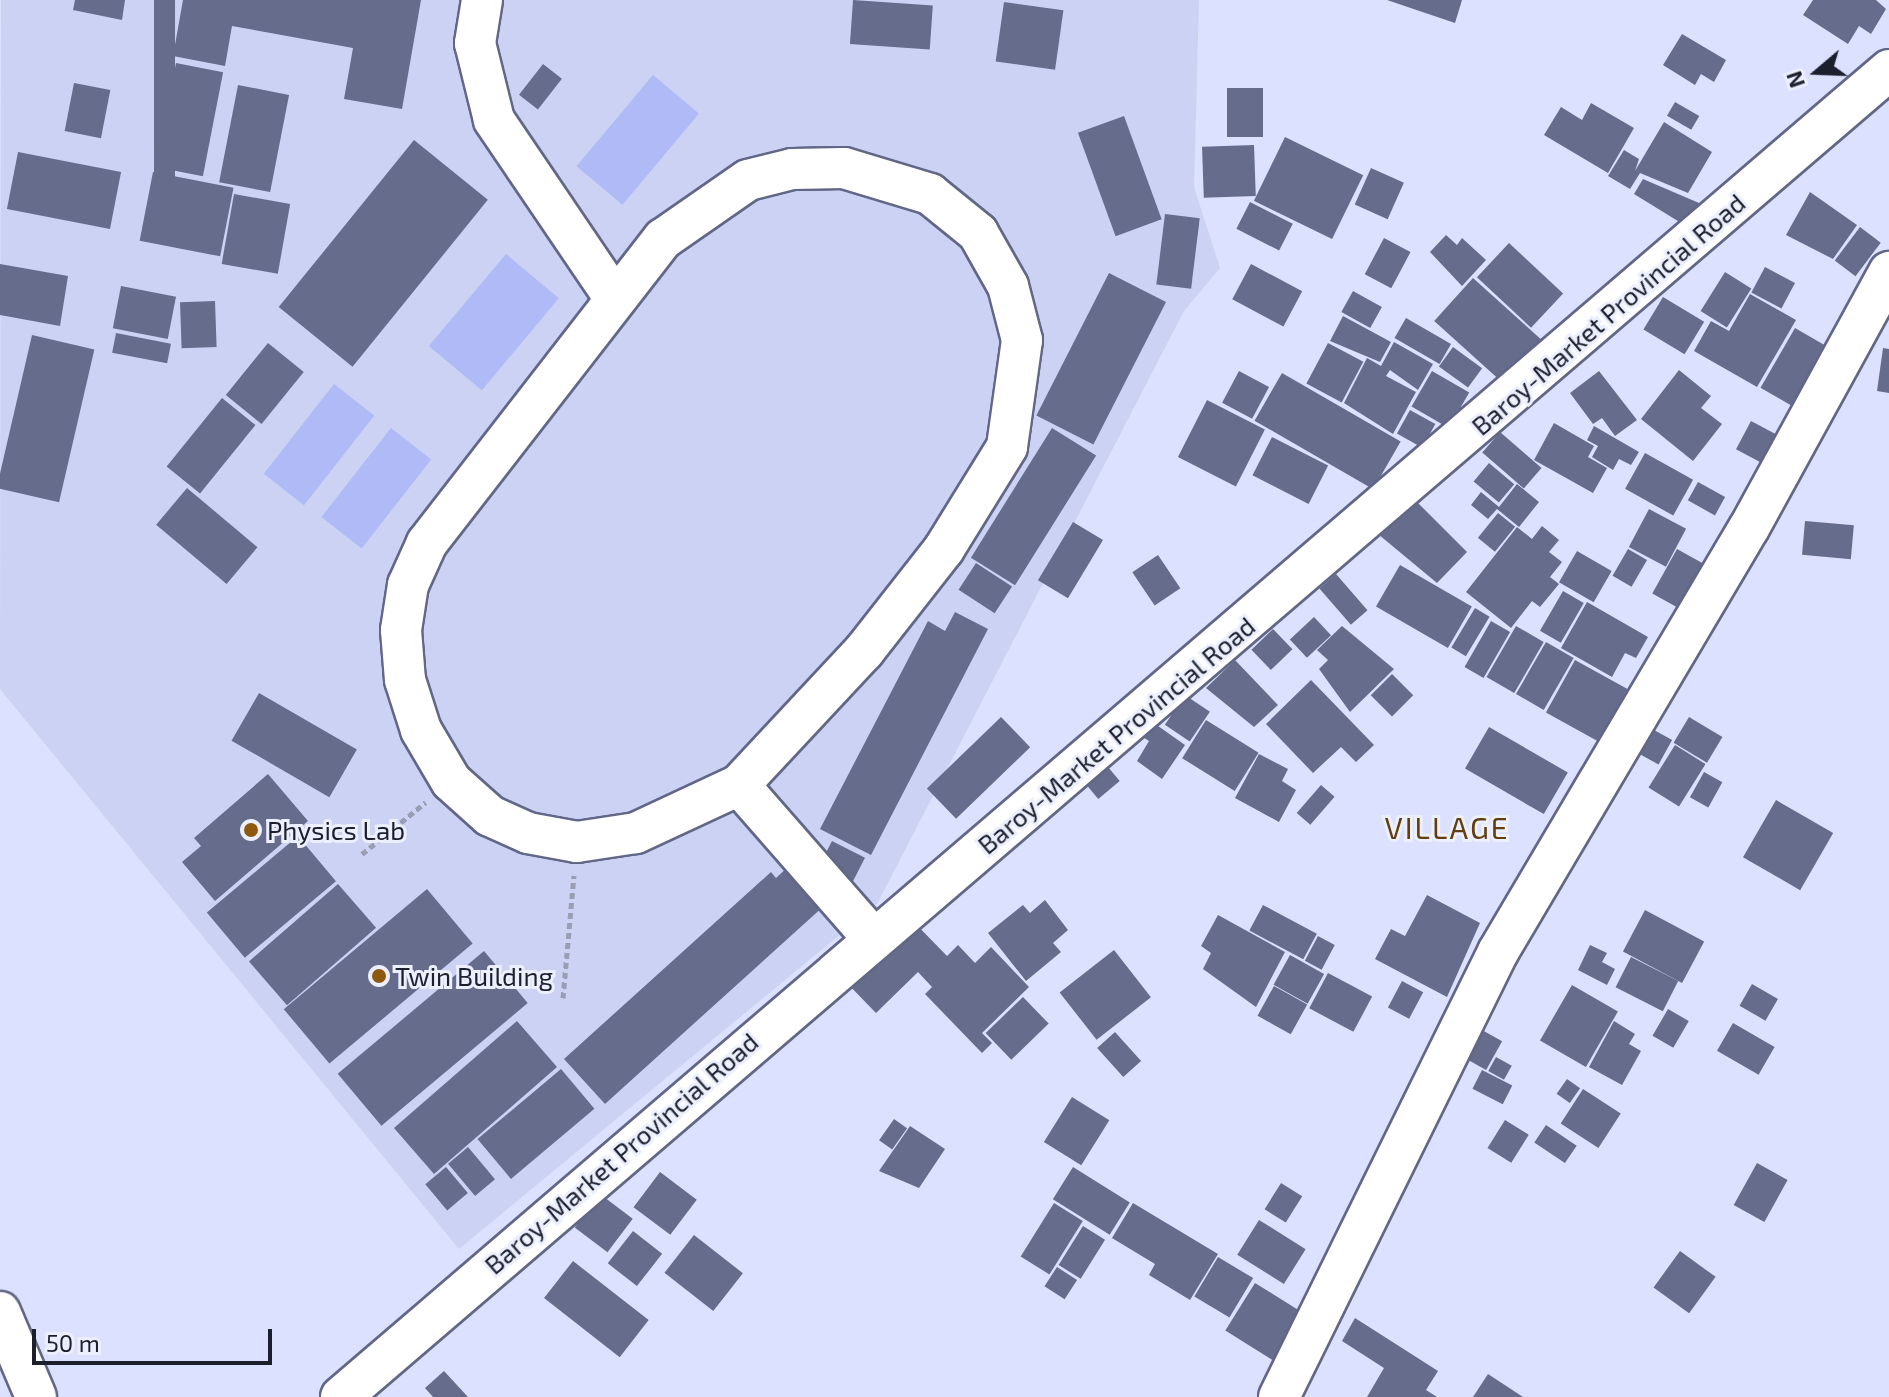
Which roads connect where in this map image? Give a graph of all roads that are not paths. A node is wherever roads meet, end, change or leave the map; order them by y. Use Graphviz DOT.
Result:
graph roads {
  1 [pos="482,0"];
  2 [pos="1889,70"];
  3 [pos="1889,272"];
  4 [pos="613,296"];
  5 [pos="739,785"];
  6 [pos="871,936"];
  7 [pos="0,1312"];
  8 [pos="36,1397"];
  9 [pos="341,1397"];
  10 [pos="1279,1397"];
  1 -- 4 [label="street"];
  2 -- 6 [label="street, Baroy-Market Provincial Road"];
  3 -- 10 [label="street"];
  4 -- 5 [label="street"];
  4 -- 5 [label="street"];
  5 -- 6 [label="street"];
  6 -- 9 [label="street, Baroy-Market Provincial Road"];
  7 -- 8 [label="street"];
}
